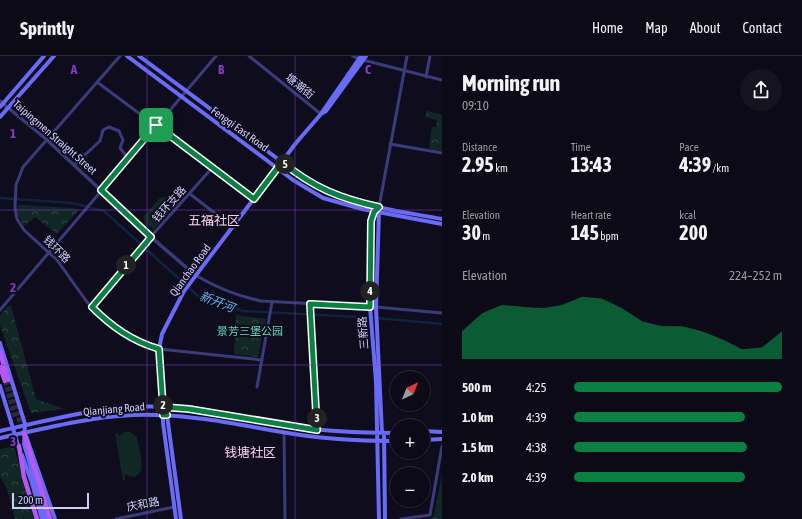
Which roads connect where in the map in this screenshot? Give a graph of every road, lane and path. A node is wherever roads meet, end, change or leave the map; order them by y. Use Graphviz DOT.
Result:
graph roads {
  1 [pos="44,56"];
  2 [pos="54,56"];
  3 [pos="120,56"];
  4 [pos="127,56"];
  5 [pos="139,56"];
  6 [pos="216,56"];
  7 [pos="249,56"];
  8 [pos="353,56"];
  9 [pos="407,56"];
  10 [pos="430,56"];
  11 [pos="363,58"];
  12 [pos="403,72"];
  13 [pos="426,77"];
  14 [pos="442,80"];
  15 [pos="97,82"];
  16 [pos="186,92"];
  17 [pos="181,97"];
  18 [pos="1,104"];
  19 [pos="8,108"];
  20 [pos="321,114"];
  21 [pos="0,117"];
  22 [pos="156,125"];
  23 [pos="46,139"];
  24 [pos="390,144"];
  25 [pos="442,153"];
  26 [pos="128,158"];
  27 [pos="282,162"];
  28 [pos="74,165"];
  29 [pos="212,168"];
  30 [pos="278,168"];
  31 [pos="101,190"];
  32 [pos="190,194"];
  33 [pos="254,199"];
  34 [pos="379,207"];
  35 [pos="376,212"];
  36 [pos="442,219"];
  37 [pos="442,224"];
  38 [pos="233,227"];
  39 [pos="151,237"];
  40 [pos="48,252"];
  41 [pos="196,275"];
  42 [pos="272,302"];
  43 [pos="310,304"];
  44 [pos="92,307"];
  45 [pos="376,307"];
  46 [pos="371,309"];
  47 [pos="0,310"];
  48 [pos="442,313"];
  49 [pos="0,343"];
  50 [pos="159,349"];
  51 [pos="0,352"];
  52 [pos="262,360"];
  53 [pos="0,367"];
  54 [pos="0,386"];
  55 [pos="257,387"];
  56 [pos="163,407"];
  57 [pos="165,415"];
  58 [pos="25,424"];
  59 [pos="12,428"];
  60 [pos="317,430"];
  61 [pos="0,431"];
  62 [pos="430,431"];
  63 [pos="284,432"];
  64 [pos="442,432"];
  65 [pos="24,433"];
  66 [pos="377,433"];
  67 [pos="383,433"];
  68 [pos="390,433"];
  69 [pos="15,435"];
  70 [pos="0,438"];
  71 [pos="442,439"];
  72 [pos="430,440"];
  73 [pos="383,441"];
  74 [pos="390,441"];
  75 [pos="377,442"];
  76 [pos="19,446"];
  77 [pos="442,446"];
  78 [pos="174,507"];
  79 [pos="37,519"];
  80 [pos="42,519"];
  81 [pos="46,519"];
  82 [pos="50,519"];
  83 [pos="56,519"];
  84 [pos="116,519"];
  85 [pos="176,519"];
  86 [pos="182,519"];
  87 [pos="285,519"];
  88 [pos="379,519"];
  89 [pos="385,519"];
  90 [pos="401,519"];
  1 -- 18 [label="main road"];
  2 -- 19 [label="main road"];
  3 -- 15 [label="street, 钱环路"];
  4 -- 17 [label="main road, Fengqi East Road"];
  5 -- 16 [label="main road, Fengqi East Road"];
  6 -- 16 [label="street"];
  7 -- 20 [label="street, 塘潮街"];
  8 -- 11 [label="street"];
  9 -- 12 [label="street"];
  10 -- 13 [label="street"];
  11 -- 12 [label="street"];
  11 -- 20 [label="main road"];
  12 -- 13 [label="street"];
  12 -- 24 [label="street"];
  13 -- 14 [label="street"];
  15 -- 22 [label="street"];
  15 -- 23 [label="street, 钱环路"];
  16 -- 17 [label="street"];
  16 -- 27 [label="main road, Fengqi East Road"];
  17 -- 22 [label="street"];
  17 -- 30 [label="main road, Fengqi East Road"];
  18 -- 19 [label="street, Taipingmen Straight Street"];
  19 -- 21 [label="main road"];
  19 -- 23 [label="street, Taipingmen Straight Street"];
  20 -- 27 [label="main road, Qianchao Road"];
  22 -- 26 [label="street"];
  22 -- 29 [label="street"];
  23 -- 28 [label="street, Taipingmen Straight Street"];
  23 -- 40 [label="street, 钱环路"];
  24 -- 25 [label="street"];
  24 -- 34 [label="street"];
  26 -- 28 [label="street"];
  26 -- 31 [label="street"];
  27 -- 30 [label="main road, Qianchao Road"];
  27 -- 34 [label="main road, Fengqi East Road"];
  28 -- 31 [label="street, Taipingmen Straight Street"];
  29 -- 32 [label="street, 钱环支路"];
  29 -- 33 [label="street"];
  30 -- 33 [label="main road, Qianchao Road"];
  30 -- 35 [label="main road, Fengqi East Road"];
  31 -- 39 [label="street, Taipingmen Straight Street"];
  31 -- 40 [label="street"];
  32 -- 38 [label="street"];
  32 -- 39 [label="street, 钱环支路"];
  33 -- 38 [label="main road, Qianchao Road"];
  34 -- 35 [label="main road, 三新路"];
  34 -- 36 [label="main road, Fengqi East Road"];
  35 -- 37 [label="main road, Fengqi East Road"];
  35 -- 45 [label="main road, 三新路"];
  35 -- 46 [label="main road, 三新路"];
  38 -- 41 [label="main road, Qianchao Road"];
  39 -- 41 [label="street, Taipingmen Straight Street"];
  39 -- 44 [label="street, 钱环支路"];
  40 -- 44 [label="street, 钱环路"];
  40 -- 47 [label="street"];
  41 -- 42 [label="street, Taipingmen Straight Street"];
  41 -- 50 [label="main road, Qianchao Road"];
  42 -- 43 [label="street, Taipingmen Straight Street"];
  42 -- 52 [label="street"];
  43 -- 46 [label="street, Taipingmen Straight Street"];
  43 -- 60 [label="street"];
  44 -- 50 [label="street, 钱环路"];
  45 -- 46 [label="street, Taipingmen Straight Street"];
  45 -- 48 [label="street, Taipingmen Straight Street"];
  45 -- 67 [label="main road, 三新路"];
  46 -- 66 [label="main road, 三新路"];
  49 -- 58 [label="main road"];
  50 -- 52 [label="street, 钱环路"];
  50 -- 56 [label="main road, Qianchao Road"];
  51 -- 53 [label="main road"];
  52 -- 55 [label="street"];
  54 -- 59 [label="main road"];
  56 -- 57 [label="main road, Qianchao Road"];
  56 -- 58 [label="main road, Qianjiang Road"];
  56 -- 60 [label="main road, Qianjiang Road"];
  57 -- 63 [label="main road, Qianjiang Road"];
  57 -- 65 [label="main road, Qianjiang Road"];
  57 -- 78 [label="main road, Qianchao Road"];
  57 -- 86 [label="main road, Qianchao Road"];
  58 -- 59 [label="main road, Qianjiang Road"];
  58 -- 65 [label="main road"];
  59 -- 61 [label="main road, Qianjiang Road"];
  59 -- 69 [label="main road"];
  60 -- 66 [label="main road, Qianjiang Road"];
  62 -- 64 [label="main road"];
  63 -- 75 [label="main road, Qianjiang Road"];
  63 -- 87 [label="street"];
  65 -- 69 [label="main road, Qianjiang Road"];
  65 -- 81 [label="main road"];
  65 -- 82 [label="main road"];
  65 -- 83 [label="main road"];
  66 -- 67 [label="main road, Qianjiang Road"];
  66 -- 75 [label="main road, 三新路"];
  67 -- 68 [label="main road, Qianjiang Road"];
  67 -- 73 [label="main road, 三新路"];
  69 -- 70 [label="main road, Qianjiang Road"];
  69 -- 76 [label="main road"];
  71 -- 72 [label="main road"];
  73 -- 74 [label="main road, Qianjiang Road"];
  73 -- 75 [label="main road, Qianjiang Road"];
  73 -- 89 [label="main road, 三新路"];
  75 -- 88 [label="main road, 三新路"];
  76 -- 79 [label="main road"];
  76 -- 80 [label="main road"];
  77 -- 90 [label="street"];
  78 -- 84 [label="street, 庆和路"];
  78 -- 85 [label="main road, Qianchao Road"];
}
